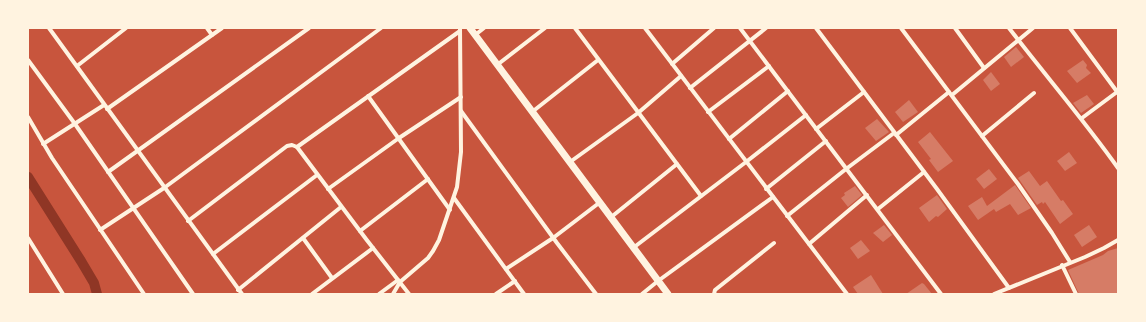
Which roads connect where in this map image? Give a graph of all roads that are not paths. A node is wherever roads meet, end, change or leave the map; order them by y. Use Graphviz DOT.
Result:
graph roads {
  1 [pos="49,28"];
  2 [pos="126,28"];
  3 [pos="206,28"];
  4 [pos="222,28"];
  5 [pos="309,28"];
  6 [pos="381,28"];
  7 [pos="470,28"];
  8 [pos="484,28"];
  9 [pos="545,28"];
  10 [pos="575,28"];
  11 [pos="645,28"];
  12 [pos="714,28"];
  13 [pos="740,28"];
  14 [pos="766,28"];
  15 [pos="816,28"];
  16 [pos="901,28"];
  17 [pos="955,28"];
  18 [pos="1010,28"];
  19 [pos="1033,28"];
  20 [pos="1070,28"];
  21 [pos="460,30"];
  22 [pos="212,35"];
  23 [pos="475,35"];
  24 [pos="749,40"];
  25 [pos="1018,40"];
  26 [pos="28,60"];
  27 [pos="598,60"];
  28 [pos="672,64"];
  29 [pos="497,65"];
  30 [pos="77,66"];
  31 [pos="768,66"];
  32 [pos="984,68"];
  33 [pos="681,76"];
  34 [pos="690,88"];
  35 [pos="1117,90"];
  36 [pos="788,91"];
  37 [pos="864,92"];
  38 [pos="1034,93"];
  39 [pos="950,94"];
  40 [pos="368,96"];
  41 [pos="461,97"];
  42 [pos="104,105"];
  43 [pos="107,109"];
  44 [pos="461,111"];
  45 [pos="532,112"];
  46 [pos="708,112"];
  47 [pos="638,113"];
  48 [pos="806,115"];
  49 [pos="28,117"];
  50 [pos="1082,118"];
  51 [pos="75,124"];
  52 [pos="816,129"];
  53 [pos="895,134"];
  54 [pos="982,136"];
  55 [pos="399,138"];
  56 [pos="728,139"];
  57 [pos="826,141"];
  58 [pos="43,144"];
  59 [pos="297,147"];
  60 [pos="137,151"];
  61 [pos="569,162"];
  62 [pos="746,162"];
  63 [pos="677,164"];
  64 [pos="846,168"];
  65 [pos="1118,168"];
  66 [pos="108,172"];
  67 [pos="924,172"];
  68 [pos="317,174"];
  69 [pos="428,179"];
  70 [pos="164,188"];
  71 [pos="766,188"];
  72 [pos="328,189"];
  73 [pos="867,195"];
  74 [pos="701,196"];
  75 [pos="773,197"];
  76 [pos="454,198"];
  77 [pos="599,203"];
  78 [pos="341,207"];
  79 [pos="134,208"];
  80 [pos="450,210"];
  81 [pos="878,210"];
  82 [pos="787,216"];
  83 [pos="610,218"];
  84 [pos="188,221"];
  85 [pos="100,230"];
  86 [pos="360,231"];
  87 [pos="28,238"];
  88 [pos="303,238"];
  89 [pos="553,238"];
  90 [pos="1118,240"];
  91 [pos="774,243"];
  92 [pos="809,244"];
  93 [pos="372,248"];
  94 [pos="633,248"];
  95 [pos="212,254"];
  96 [pos="1070,262"];
  97 [pos="1062,265"];
  98 [pos="506,269"];
  99 [pos="332,278"];
  100 [pos="399,281"];
  101 [pos="514,281"];
  102 [pos="658,281"];
  103 [pos="1009,288"];
  104 [pos="238,290"];
  105 [pos="64,294"];
  106 [pos="144,294"];
  107 [pos="193,294"];
  108 [pos="242,294"];
  109 [pos="312,294"];
  110 [pos="379,294"];
  111 [pos="393,294"];
  112 [pos="409,294"];
  113 [pos="496,294"];
  114 [pos="524,294"];
  115 [pos="596,294"];
  116 [pos="642,294"];
  117 [pos="668,294"];
  118 [pos="714,294"];
  119 [pos="847,294"];
  120 [pos="941,294"];
  121 [pos="994,294"];
  122 [pos="1076,294"];
  1 -- 30 [label="street"];
  2 -- 30 [label="street"];
  3 -- 22 [label="street"];
  4 -- 22 [label="street"];
  5 -- 60 [label="street"];
  6 -- 70 [label="street"];
  7 -- 23 [label="street"];
  8 -- 23 [label="street"];
  9 -- 29 [label="street"];
  10 -- 27 [label="street"];
  11 -- 28 [label="street"];
  12 -- 28 [label="street"];
  13 -- 24 [label="street"];
  14 -- 24 [label="street"];
  15 -- 37 [label="street"];
  16 -- 39 [label="street"];
  17 -- 32 [label="street"];
  18 -- 25 [label="street"];
  19 -- 25 [label="street"];
  20 -- 35 [label="street"];
  21 -- 40 [label="street"];
  21 -- 41 [label="street"];
  22 -- 43 [label="street"];
  23 -- 29 [label="street"];
  24 -- 31 [label="street"];
  24 -- 34 [label="street"];
  25 -- 32 [label="street"];
  25 -- 50 [label="street"];
  26 -- 51 [label="street"];
  27 -- 45 [label="street"];
  27 -- 47 [label="street"];
  28 -- 33 [label="street"];
  29 -- 45 [label="street"];
  30 -- 42 [label="street"];
  31 -- 36 [label="street"];
  31 -- 46 [label="street"];
  32 -- 39 [label="street"];
  33 -- 34 [label="street"];
  33 -- 47 [label="street"];
  34 -- 46 [label="street"];
  35 -- 50 [label="street"];
  36 -- 48 [label="street"];
  36 -- 56 [label="street"];
  37 -- 52 [label="street"];
  37 -- 53 [label="street"];
  38 -- 54 [label="street"];
  39 -- 53 [label="street"];
  39 -- 54 [label="street"];
  40 -- 55 [label="street"];
  40 -- 59 [label="street"];
  41 -- 44 [label="street"];
  41 -- 55 [label="street"];
  42 -- 43 [label="street"];
  42 -- 51 [label="street"];
  43 -- 60 [label="street"];
  44 -- 76 [label="street"];
  44 -- 89 [label="street"];
  45 -- 61 [label="street"];
  46 -- 56 [label="street"];
  47 -- 61 [label="street"];
  47 -- 63 [label="street"];
  48 -- 52 [label="street"];
  48 -- 62 [label="street"];
  49 -- 58 [label="street"];
  50 -- 65 [label="street"];
  51 -- 58 [label="street"];
  51 -- 66 [label="street"];
  52 -- 57 [label="street"];
  53 -- 64 [label="street"];
  53 -- 67 [label="street"];
  54 -- 96 [label="street"];
  55 -- 69 [label="street"];
  55 -- 72 [label="street"];
  56 -- 62 [label="street"];
  57 -- 64 [label="street"];
  57 -- 71 [label="street"];
  58 -- 85 [label="street"];
  59 -- 68 [label="street"];
  59 -- 84 [label="street"];
  60 -- 66 [label="street"];
  60 -- 70 [label="street"];
  61 -- 77 [label="street"];
  62 -- 71 [label="street"];
  62 -- 74 [label="street"];
  63 -- 74 [label="street"];
  63 -- 83 [label="street"];
  64 -- 73 [label="street"];
  64 -- 82 [label="street"];
  66 -- 79 [label="street"];
  67 -- 81 [label="street"];
  67 -- 103 [label="street"];
  68 -- 72 [label="street"];
  68 -- 95 [label="street"];
  69 -- 80 [label="street"];
  69 -- 86 [label="street"];
  70 -- 79 [label="street"];
  70 -- 84 [label="street"];
  71 -- 75 [label="street"];
  72 -- 78 [label="street"];
  73 -- 81 [label="street"];
  73 -- 92 [label="street"];
  74 -- 94 [label="street"];
  75 -- 82 [label="street"];
  75 -- 102 [label="street"];
  76 -- 80 [label="street"];
  76 -- 98 [label="street"];
  77 -- 83 [label="street"];
  77 -- 89 [label="street"];
  78 -- 86 [label="street"];
  78 -- 88 [label="street"];
  79 -- 85 [label="street"];
  79 -- 107 [label="street"];
  80 -- 100 [label="street"];
  81 -- 120 [label="street"];
  82 -- 92 [label="street"];
  83 -- 94 [label="street"];
  84 -- 95 [label="street"];
  85 -- 106 [label="street"];
  86 -- 93 [label="street"];
  87 -- 105 [label="street"];
  88 -- 99 [label="street"];
  88 -- 104 [label="street"];
  89 -- 98 [label="street"];
  89 -- 115 [label="street"];
  90 -- 96 [label="street"];
  91 -- 118 [label="street"];
  92 -- 119 [label="street"];
  93 -- 99 [label="street"];
  93 -- 100 [label="street"];
  94 -- 102 [label="street"];
  95 -- 104 [label="street"];
  96 -- 97 [label="street"];
  97 -- 103 [label="street"];
  97 -- 122 [label="street"];
  98 -- 101 [label="street"];
  99 -- 109 [label="street"];
  100 -- 110 [label="street"];
  100 -- 111 [label="street"];
  100 -- 112 [label="street"];
  101 -- 113 [label="street"];
  101 -- 114 [label="street"];
  102 -- 116 [label="street"];
  102 -- 117 [label="street"];
  103 -- 121 [label="street"];
  104 -- 108 [label="street"];
}
